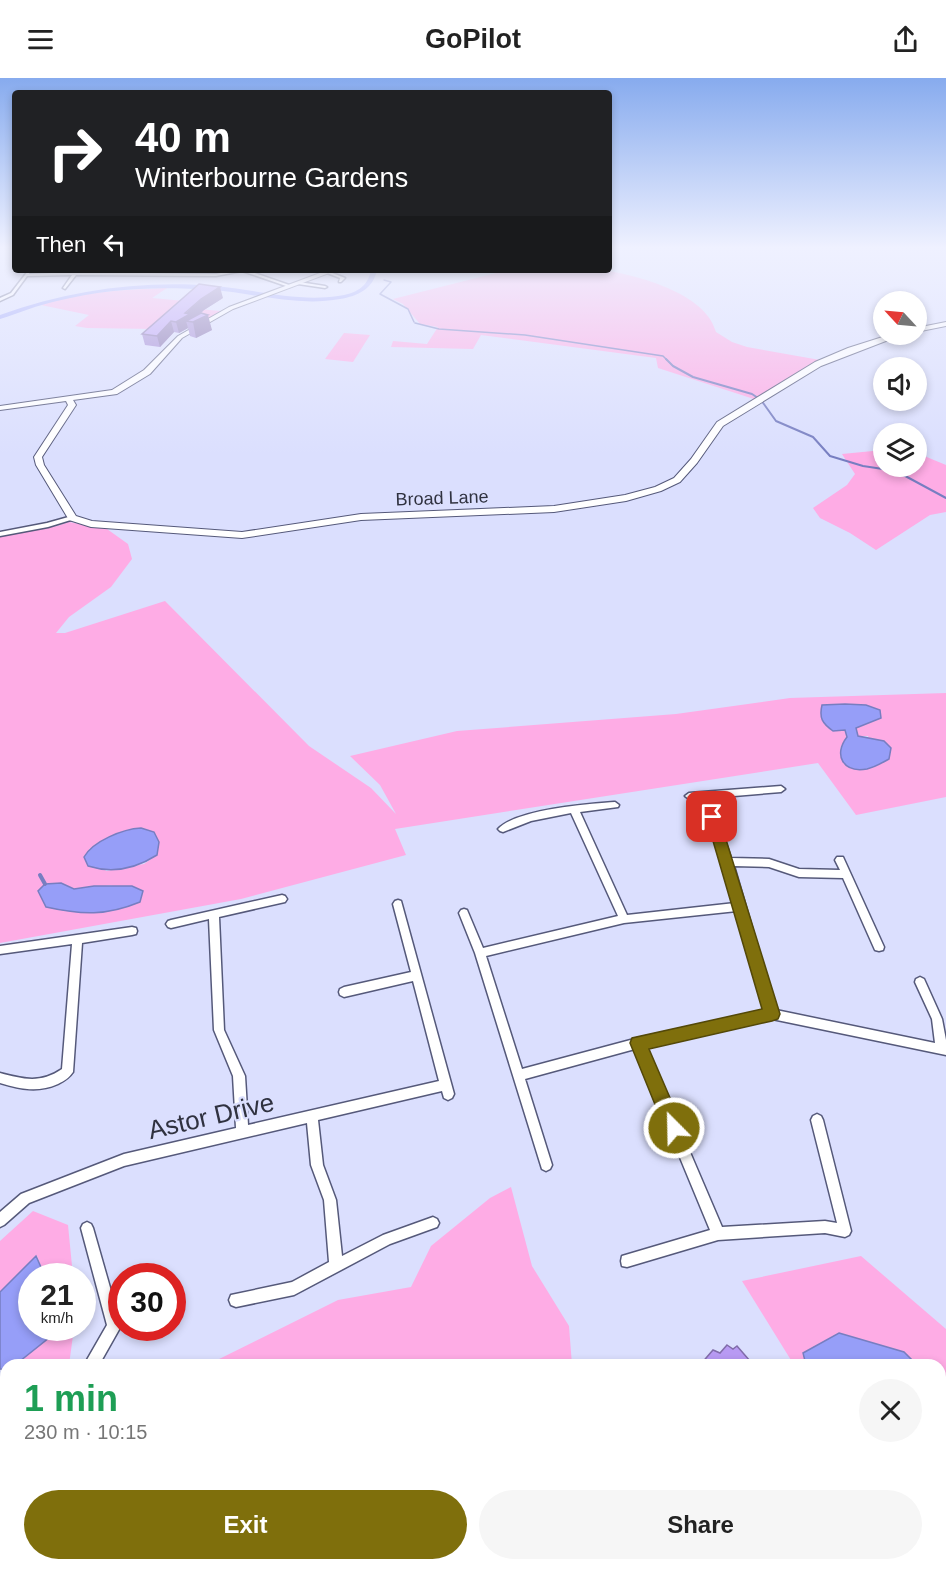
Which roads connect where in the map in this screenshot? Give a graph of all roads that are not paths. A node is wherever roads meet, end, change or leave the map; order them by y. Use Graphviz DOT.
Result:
graph roads {
  1 [pos="215,317"];
  2 [pos="946,324"];
  3 [pos="927,328"];
  4 [pos="873,343"];
  5 [pos="69,400"];
  6 [pos="0,408"];
  7 [pos="72,518"];
  8 [pos="0,534"];
  9 [pos="781,789"];
  10 [pos="705,795"];
  11 [pos="689,796"];
  12 [pos="615,805"];
  13 [pos="574,809"];
  14 [pos="503,829"];
  15 [pos="840,860"];
  16 [pos="728,862"];
  17 [pos="847,874"];
  18 [pos="282,899"];
  19 [pos="399,904"];
  20 [pos="739,907"];
  21 [pos="214,914"];
  22 [pos="464,914"];
  23 [pos="624,920"];
  24 [pos="171,924"];
  25 [pos="132,931"];
  26 [pos="77,939"];
  27 [pos="879,947"];
  28 [pos="0,950"];
  29 [pos="480,953"];
  30 [pos="417,975"];
  31 [pos="920,982"];
  32 [pos="344,992"];
  33 [pos="772,1014"];
  34 [pos="638,1043"];
  35 [pos="944,1050"];
  36 [pos="518,1075"];
  37 [pos="0,1078"];
  38 [pos="312,1116"];
  39 [pos="817,1120"];
  40 [pos="242,1132"];
  41 [pos="546,1165"];
  42 [pos="0,1221"];
  43 [pos="433,1223"];
  44 [pos="87,1228"];
  45 [pos="718,1234"];
  46 [pos="627,1262"];
  47 [pos="336,1264"];
  48 [pos="236,1300"];
  49 [pos="95,1359"];
  1 -- 5 [label="street"];
  2 -- 3 [label="street"];
  4 -- 7 [label="street, Broad Lane"];
  5 -- 6 [label="street"];
  5 -- 7 [label="street"];
  7 -- 8 [label="street"];
  9 -- 10 [label="street"];
  10 -- 11 [label="street"];
  10 -- 16 [label="street"];
  12 -- 13 [label="street"];
  13 -- 14 [label="street"];
  13 -- 23 [label="street"];
  15 -- 17 [label="street"];
  16 -- 17 [label="street"];
  16 -- 20 [label="street"];
  17 -- 27 [label="street"];
  18 -- 21 [label="street"];
  19 -- 30 [label="street, Astor Drive"];
  20 -- 23 [label="street"];
  20 -- 33 [label="street"];
  21 -- 24 [label="street"];
  21 -- 40 [label="street"];
  22 -- 29 [label="street"];
  23 -- 29 [label="street"];
  25 -- 26 [label="street"];
  26 -- 28 [label="street"];
  26 -- 37 [label="street"];
  29 -- 36 [label="street"];
  30 -- 32 [label="street"];
  30 -- 38 [label="street, Astor Drive"];
  31 -- 35 [label="street"];
  33 -- 34 [label="street"];
  33 -- 35 [label="street"];
  34 -- 36 [label="street"];
  34 -- 45 [label="street"];
  36 -- 41 [label="street"];
  38 -- 40 [label="street, Astor Drive"];
  38 -- 47 [label="street"];
  39 -- 45 [label="street"];
  40 -- 42 [label="street, Astor Drive"];
  43 -- 47 [label="street"];
  44 -- 49 [label="street"];
  45 -- 46 [label="street"];
  47 -- 48 [label="street"];
}
